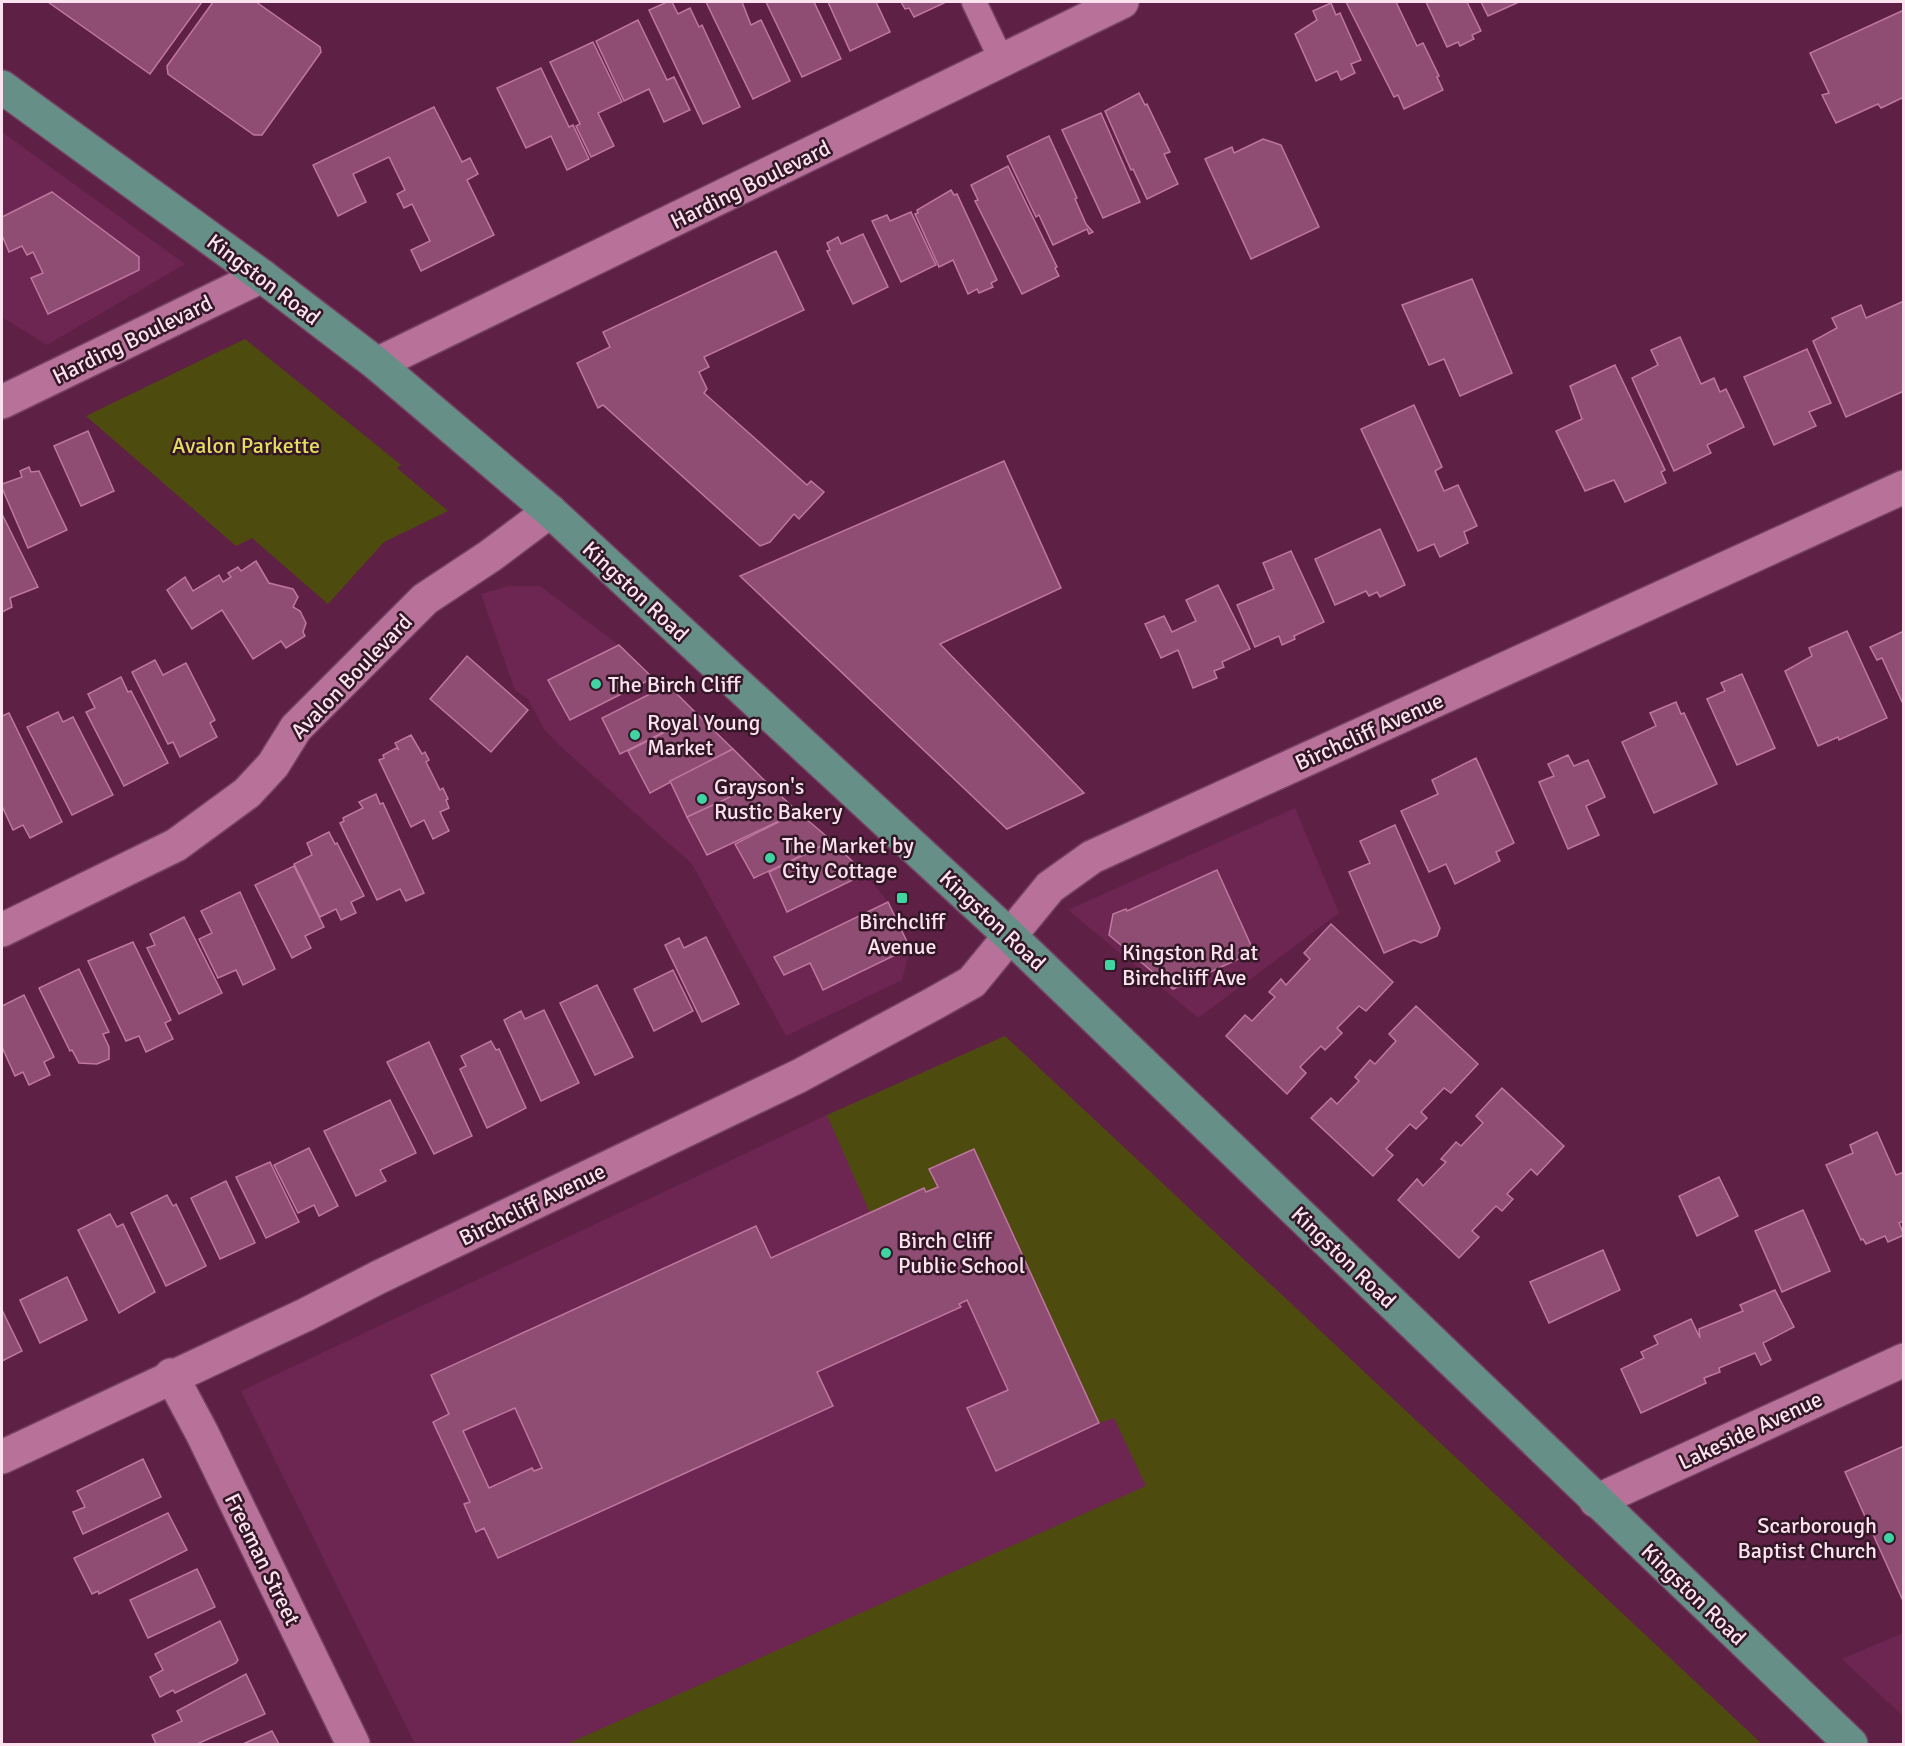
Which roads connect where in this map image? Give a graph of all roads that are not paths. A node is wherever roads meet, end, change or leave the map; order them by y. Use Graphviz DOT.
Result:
graph roads {
  1 [pos="974,2"];
  2 [pos="1122,2"];
  3 [pos="1001,60"];
  4 [pos="2,87"];
  5 [pos="262,276"];
  6 [pos="376,364"];
  7 [pos="2,402"];
  8 [pos="1904,487"];
  9 [pos="550,511"];
  10 [pos="2,930"];
  11 [pos="1010,935"];
  12 [pos="1904,1360"];
  13 [pos="171,1375"];
  14 [pos="2,1457"];
  15 [pos="1596,1501"];
  16 [pos="352,1744"];
  17 [pos="1851,1744"];
  1 -- 3 [label="lane"];
  2 -- 3 [label="street, Harding Boulevard"];
  3 -- 6 [label="street, Harding Boulevard"];
  4 -- 5 [label="main road, Kingston Road"];
  5 -- 6 [label="main road, Kingston Road"];
  5 -- 7 [label="street, Harding Boulevard"];
  6 -- 9 [label="main road, Kingston Road"];
  8 -- 11 [label="street, Birchcliff Avenue"];
  9 -- 10 [label="street, Avalon Boulevard"];
  9 -- 11 [label="main road, Kingston Road"];
  11 -- 13 [label="street, Birchcliff Avenue"];
  11 -- 15 [label="main road, Kingston Road"];
  12 -- 15 [label="street, Lakeside Avenue"];
  13 -- 14 [label="street, Birchcliff Avenue"];
  13 -- 16 [label="street, Freeman Street"];
  15 -- 17 [label="main road, Kingston Road"];
}
